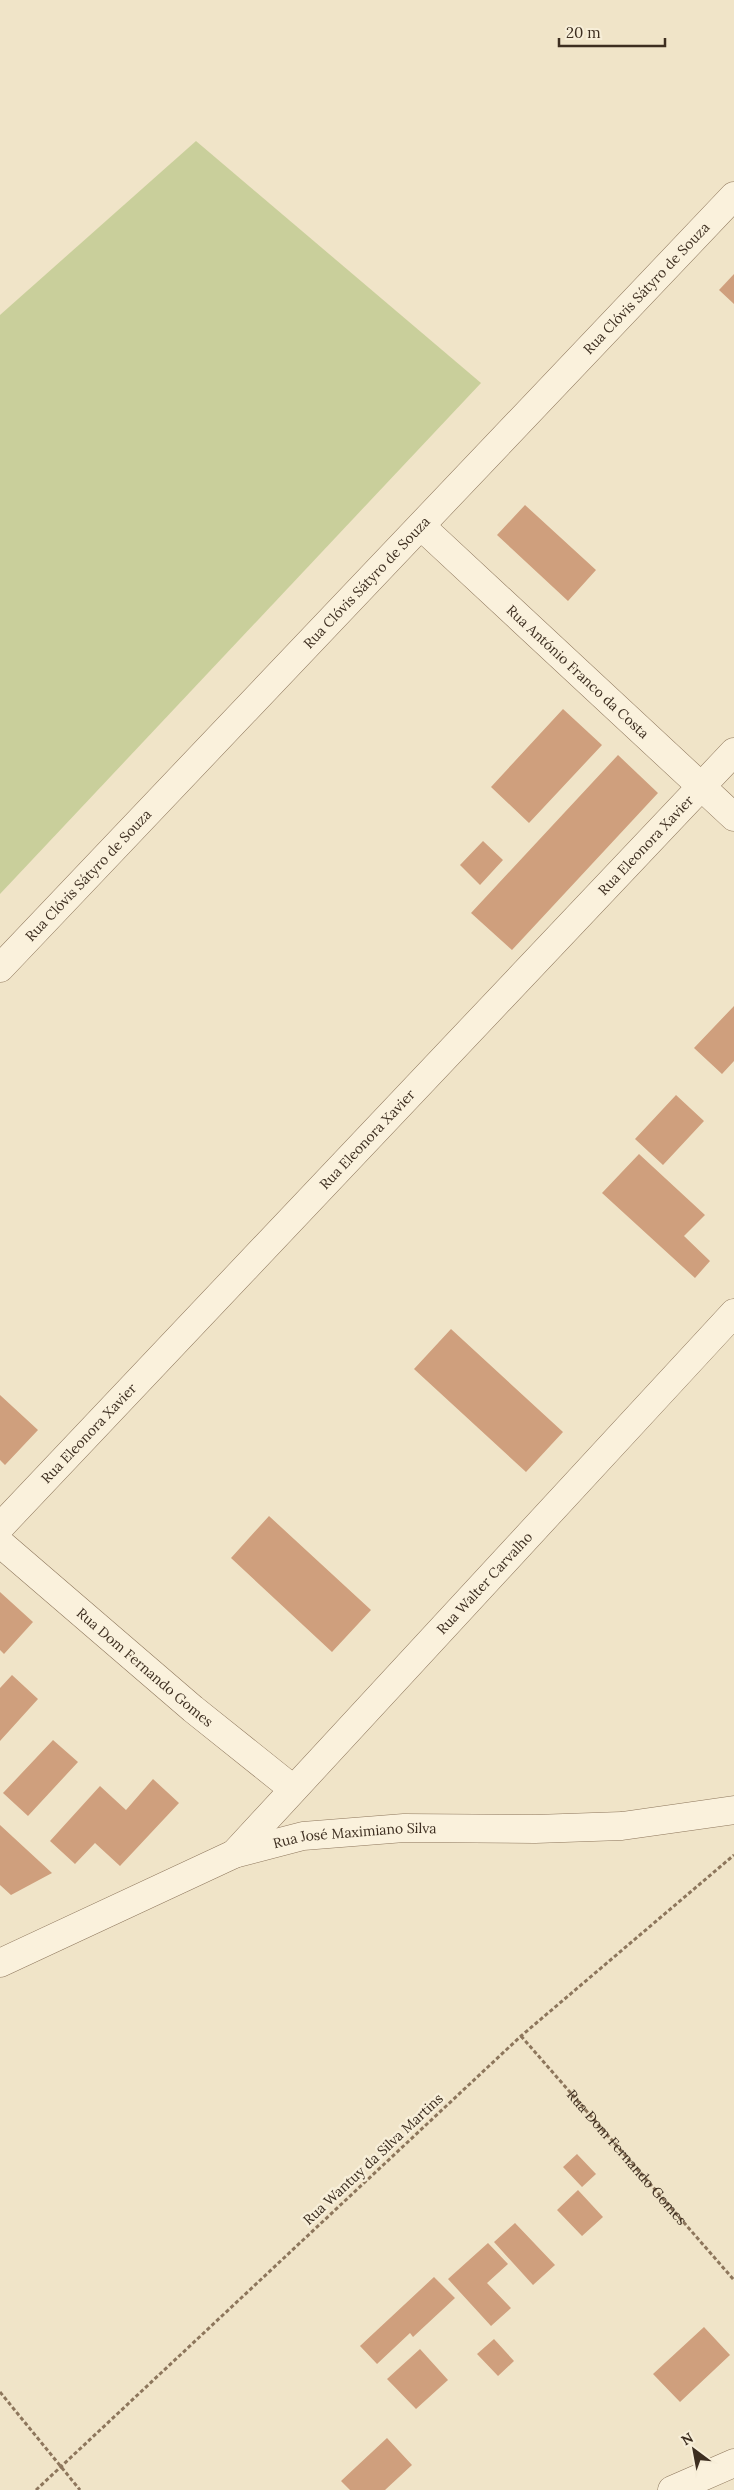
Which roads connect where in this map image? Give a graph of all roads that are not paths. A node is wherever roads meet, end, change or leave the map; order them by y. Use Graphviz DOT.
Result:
graph roads {
  1 [pos="734,196"];
  2 [pos="421,526"];
  3 [pos="734,752"];
  4 [pos="702,785"];
  5 [pos="734,817"];
  6 [pos="0,968"];
  7 [pos="734,1313"];
  8 [pos="0,1527"];
  9 [pos="0,1543"];
  10 [pos="293,1789"];
  11 [pos="734,1810"];
  12 [pos="234,1854"];
  13 [pos="0,1963"];
  14 [pos="734,2463"];
  15 [pos="672,2490"];
  1 -- 2 [label="street, Rua Clóvis Sátyro de Souza"];
  2 -- 4 [label="street, Rua António Franco da Costa"];
  2 -- 6 [label="street, Rua Clóvis Sátyro de Souza"];
  3 -- 4 [label="street, Rua Eleonora Xavier"];
  4 -- 5 [label="street, Rua António Franco da Costa"];
  4 -- 8 [label="street, Rua Eleonora Xavier"];
  7 -- 10 [label="street, Rua Walter Carvalho"];
  9 -- 10 [label="street, Rua Dom Fernando Gomes"];
  10 -- 12 [label="street, Rua Walter Carvalho"];
  11 -- 12 [label="street, Rua José Maximiano Silva"];
  12 -- 13 [label="street, Rua José Maximiano Silva"];
  14 -- 15 [label="street"];
}
